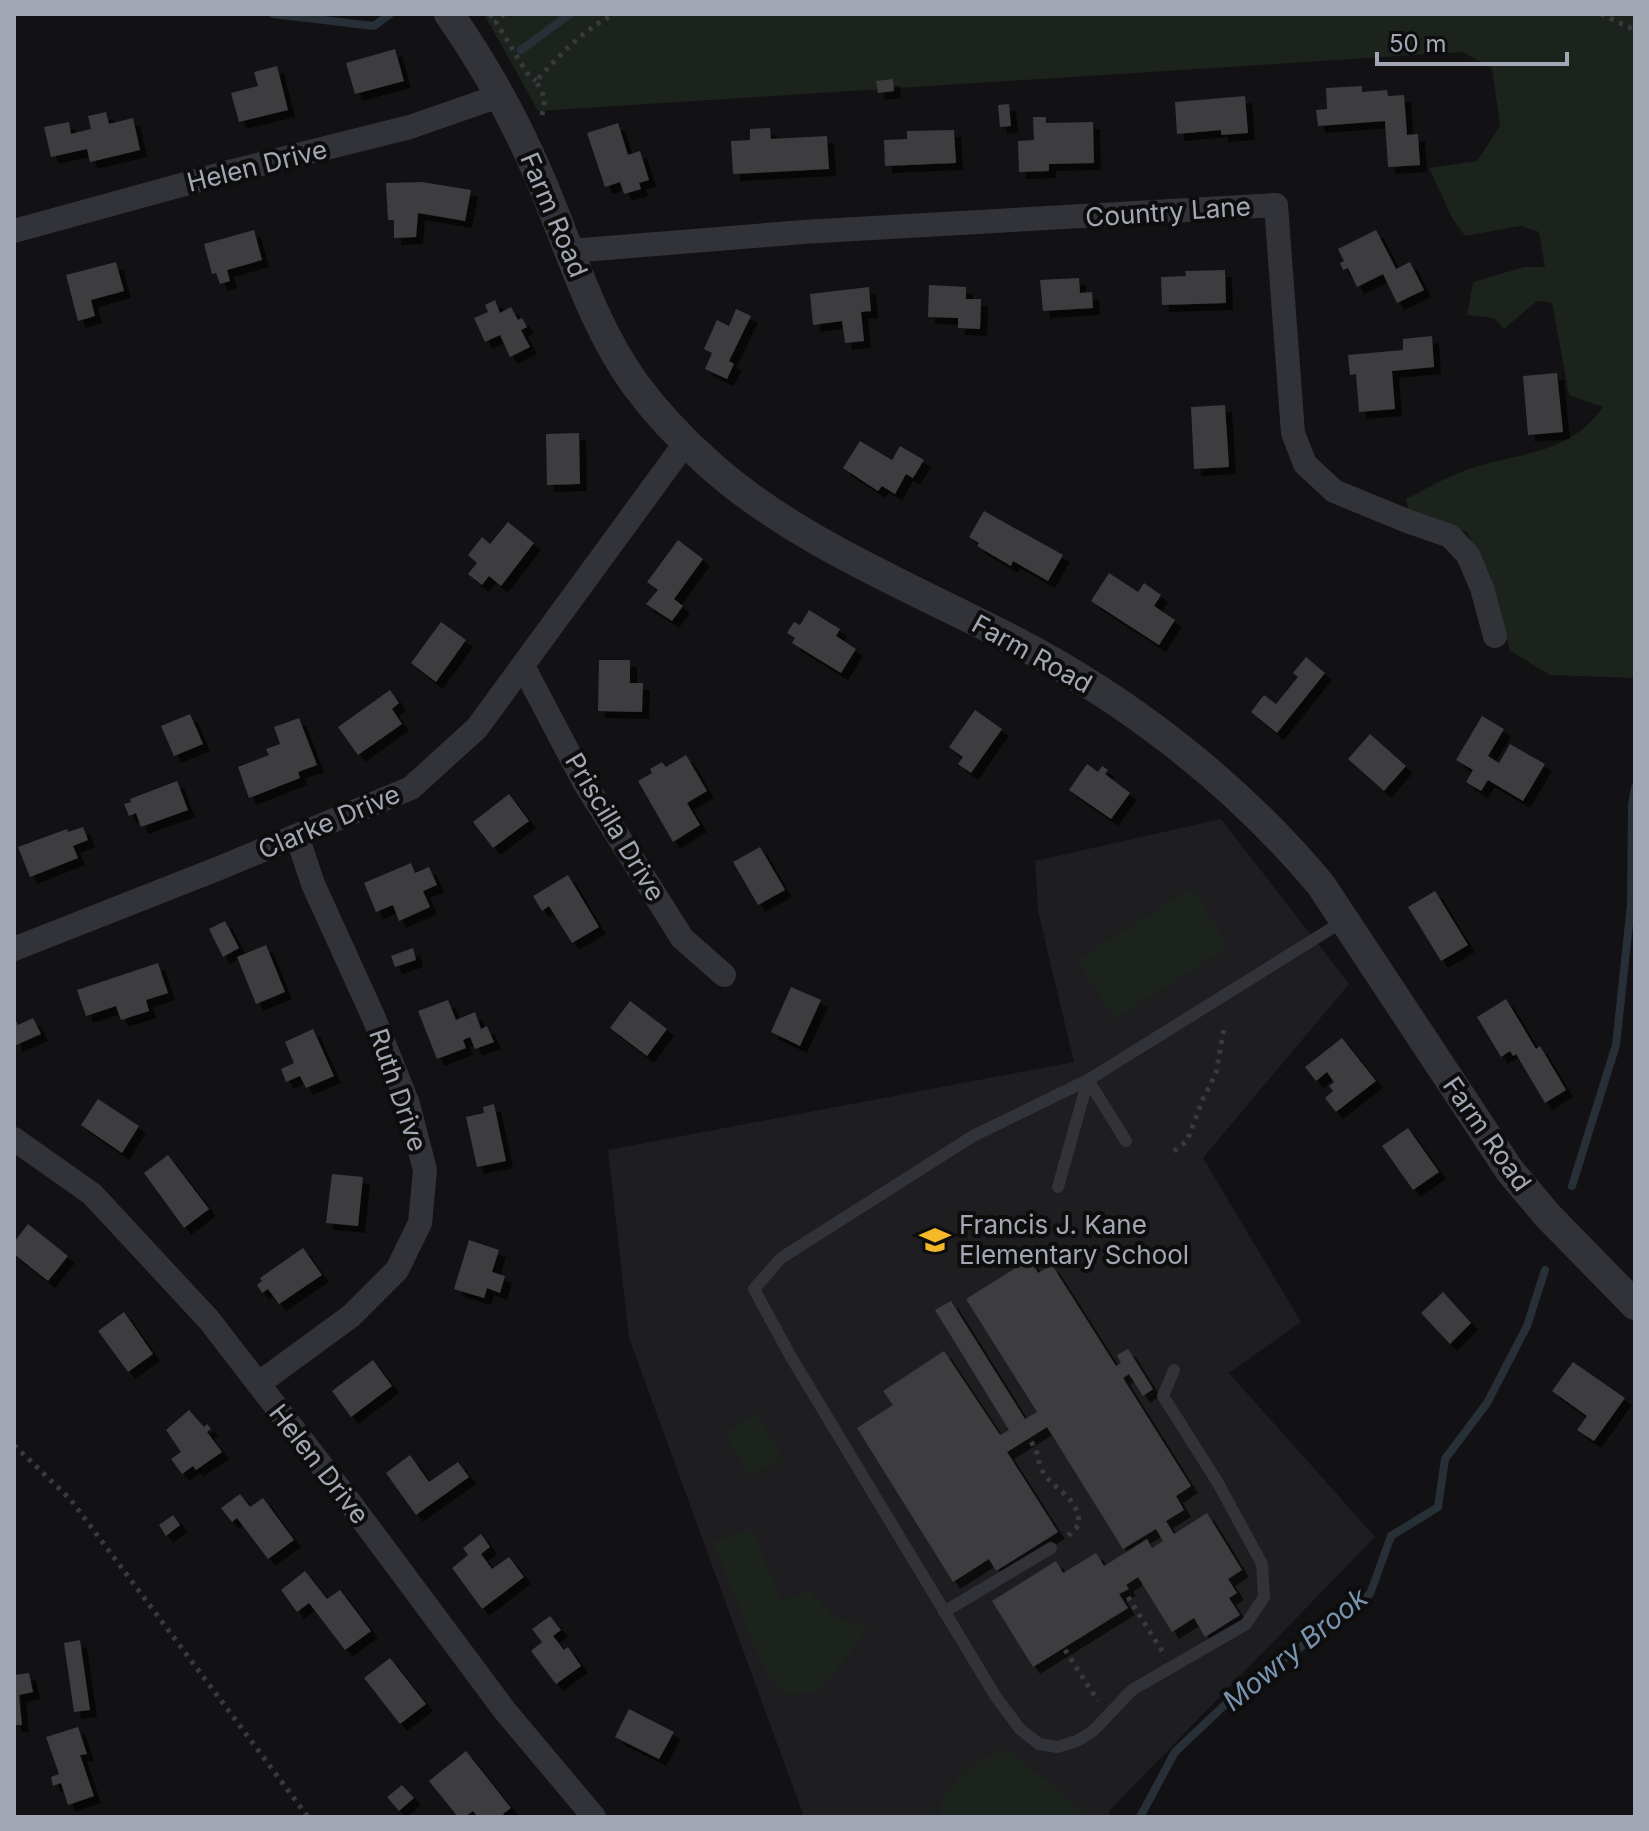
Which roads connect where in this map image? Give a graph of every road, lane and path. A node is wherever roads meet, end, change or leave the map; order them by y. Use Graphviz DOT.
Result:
graph roads {
  1 [pos="449,14"];
  2 [pos="490,14"];
  3 [pos="504,14"];
  4 [pos="615,14"];
  5 [pos="1601,14"];
  6 [pos="496,22"];
  7 [pos="1635,30"];
  8 [pos="536,81"];
  9 [pos="499,96"];
  10 [pos="542,115"];
  11 [pos="14,231"];
  12 [pos="570,251"];
  13 [pos="686,442"];
  14 [pos="1495,636"];
  15 [pos="523,666"];
  16 [pos="297,836"];
  17 [pos="1345,920"];
  18 [pos="14,949"];
  19 [pos="724,975"];
  20 [pos="1224,1028"];
  21 [pos="1088,1080"];
  22 [pos="14,1139"];
  23 [pos="1126,1141"];
  24 [pos="1174,1151"];
  25 [pos="1058,1187"];
  26 [pos="1635,1305"];
  27 [pos="1174,1370"];
  28 [pos="258,1384"];
  29 [pos="1031,1442"];
  30 [pos="14,1445"];
  31 [pos="1051,1548"];
  32 [pos="1128,1597"];
  33 [pos="944,1612"];
  34 [pos="1065,1650"];
  35 [pos="1173,1668"];
  36 [pos="1108,1715"];
  37 [pos="308,1817"];
  38 [pos="594,1817"];
  1 -- 9 [label="street, Farm Road"];
  2 -- 6 [label="path"];
  3 -- 6 [label="path"];
  4 -- 8 [label="path"];
  5 -- 7 [label="path"];
  6 -- 8 [label="path"];
  8 -- 10 [label="path"];
  9 -- 11 [label="street, Helen Drive"];
  9 -- 12 [label="street, Farm Road"];
  12 -- 13 [label="street, Farm Road"];
  12 -- 14 [label="street, Country Lane"];
  13 -- 15 [label="street, Clarke Drive"];
  13 -- 17 [label="street, Farm Road"];
  15 -- 16 [label="street, Clarke Drive"];
  15 -- 19 [label="street, Priscilla Drive"];
  16 -- 18 [label="street, Clarke Drive"];
  16 -- 28 [label="street, Ruth Drive"];
  17 -- 21 [label="lane"];
  17 -- 26 [label="street, Farm Road"];
  20 -- 24 [label="path"];
  21 -- 23 [label="lane"];
  21 -- 25 [label="lane"];
  21 -- 33 [label="lane"];
  22 -- 28 [label="street, Helen Drive"];
  27 -- 35 [label="lane"];
  28 -- 38 [label="street, Helen Drive"];
  29 -- 31 [label="path"];
  30 -- 37 [label="path"];
  31 -- 33 [label="lane"];
  32 -- 35 [label="path"];
  33 -- 36 [label="lane"];
  34 -- 36 [label="path"];
  35 -- 36 [label="lane"];
}
